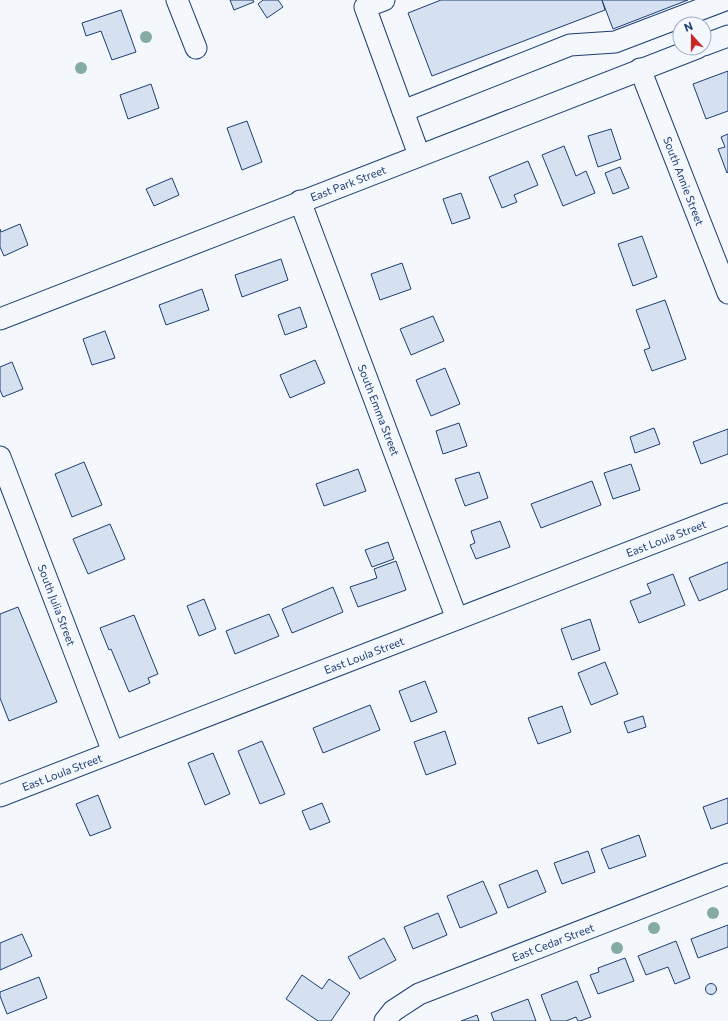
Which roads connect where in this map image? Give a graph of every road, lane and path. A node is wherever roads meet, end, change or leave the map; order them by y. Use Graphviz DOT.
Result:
graph roads {
  1 [pos="177,0"];
  2 [pos="384,0"];
  3 [pos="725,0"];
  4 [pos="728,36"];
  5 [pos="712,42"];
  6 [pos="196,48"];
  7 [pos="675,56"];
  8 [pos="640,69"];
  9 [pos="403,111"];
  10 [pos="419,155"];
  11 [pos="300,201"];
  12 [pos="728,293"];
  13 [pos="0,319"];
  14 [pos="0,458"];
  15 [pos="728,514"];
  16 [pos="457,619"];
  17 [pos="113,752"];
  18 [pos="0,796"];
  19 [pos="728,874"];
  20 [pos="385,1021"];
  1 -- 6 [label="street"];
  2 -- 9 [label="street"];
  3 -- 9 [label="street"];
  4 -- 5 [label="street"];
  7 -- 8 [label="street, East Park Street"];
  8 -- 10 [label="street, East Park Street"];
  8 -- 12 [label="street, South Annie Street"];
  9 -- 10 [label="street"];
  10 -- 11 [label="street, East Park Street"];
  11 -- 13 [label="street, East Park Street"];
  11 -- 16 [label="street, South Emma Street"];
  14 -- 17 [label="street, South Julia Street"];
  15 -- 16 [label="street, East Loula Street"];
  16 -- 17 [label="street, East Loula Street"];
  17 -- 18 [label="street, East Loula Street"];
  19 -- 20 [label="street, East Cedar Street"];
}
